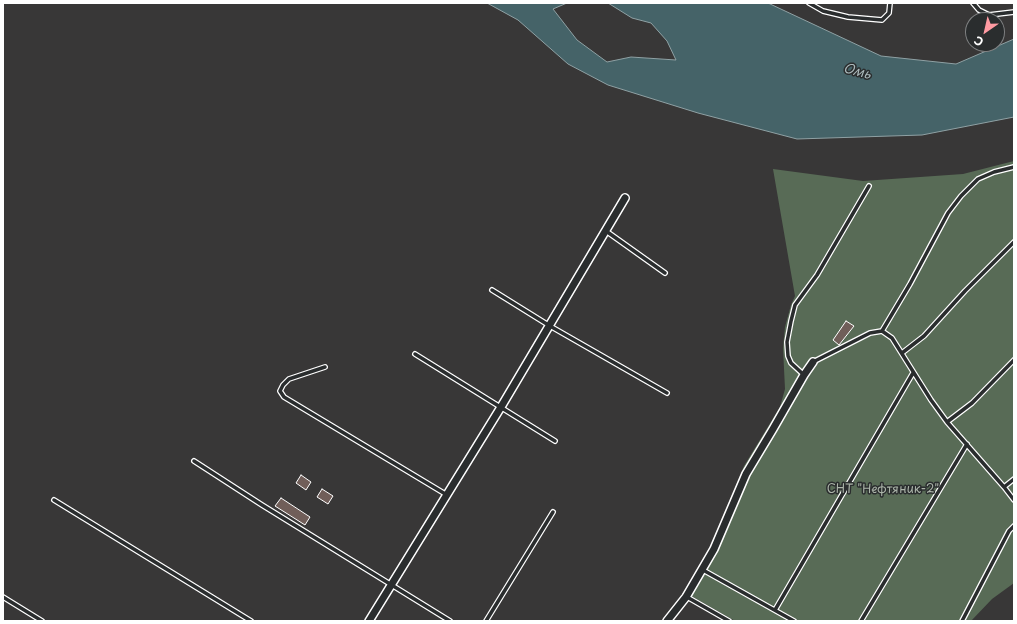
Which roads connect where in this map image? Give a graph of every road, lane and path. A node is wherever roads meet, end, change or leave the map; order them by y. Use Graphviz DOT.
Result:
graph roads {
  1 [pos="809,3"];
  2 [pos="890,3"];
  3 [pos="973,3"];
  4 [pos="1014,12"];
  5 [pos="1014,167"];
  6 [pos="868,186"];
  7 [pos="625,198"];
  8 [pos="606,231"];
  9 [pos="1014,242"];
  10 [pos="665,273"];
  11 [pos="492,290"];
  12 [pos="550,326"];
  13 [pos="882,331"];
  14 [pos="902,353"];
  15 [pos="415,354"];
  16 [pos="1014,360"];
  17 [pos="813,362"];
  18 [pos="324,367"];
  19 [pos="913,373"];
  20 [pos="804,375"];
  21 [pos="667,393"];
  22 [pos="501,407"];
  23 [pos="947,422"];
  24 [pos="555,441"];
  25 [pos="967,444"];
  26 [pos="194,461"];
  27 [pos="1014,479"];
  28 [pos="1004,487"];
  29 [pos="446,496"];
  30 [pos="54,500"];
  31 [pos="1014,500"];
  32 [pos="553,512"];
  33 [pos="1014,526"];
  34 [pos="703,570"];
  35 [pos="391,585"];
  36 [pos="3,597"];
  37 [pos="686,597"];
  38 [pos="775,610"];
  39 [pos="42,621"];
  40 [pos="251,621"];
  41 [pos="369,621"];
  42 [pos="450,621"];
  43 [pos="486,621"];
  44 [pos="667,621"];
  45 [pos="729,621"];
  46 [pos="794,621"];
  47 [pos="861,621"];
  48 [pos="962,621"];
  1 -- 2 [label="lane"];
  3 -- 4 [label="lane"];
  5 -- 13 [label="lane"];
  6 -- 20 [label="lane"];
  7 -- 8 [label="street"];
  8 -- 10 [label="lane"];
  8 -- 12 [label="street"];
  9 -- 14 [label="lane"];
  11 -- 12 [label="lane"];
  12 -- 21 [label="lane"];
  12 -- 22 [label="street"];
  13 -- 14 [label="lane"];
  13 -- 17 [label="lane"];
  14 -- 19 [label="lane"];
  15 -- 22 [label="lane"];
  16 -- 23 [label="lane"];
  17 -- 20 [label="street"];
  18 -- 29 [label="lane"];
  19 -- 23 [label="lane"];
  19 -- 38 [label="lane"];
  20 -- 34 [label="street"];
  22 -- 24 [label="lane"];
  22 -- 29 [label="street"];
  23 -- 25 [label="lane"];
  25 -- 28 [label="lane"];
  25 -- 47 [label="lane"];
  26 -- 35 [label="lane"];
  27 -- 28 [label="lane"];
  28 -- 31 [label="lane"];
  29 -- 35 [label="street"];
  30 -- 40 [label="lane"];
  32 -- 43 [label="lane"];
  33 -- 48 [label="lane"];
  34 -- 37 [label="street"];
  34 -- 38 [label="lane"];
  35 -- 41 [label="street"];
  35 -- 42 [label="lane"];
  36 -- 39 [label="lane"];
  37 -- 44 [label="street"];
  37 -- 45 [label="lane"];
  38 -- 46 [label="lane"];
}
